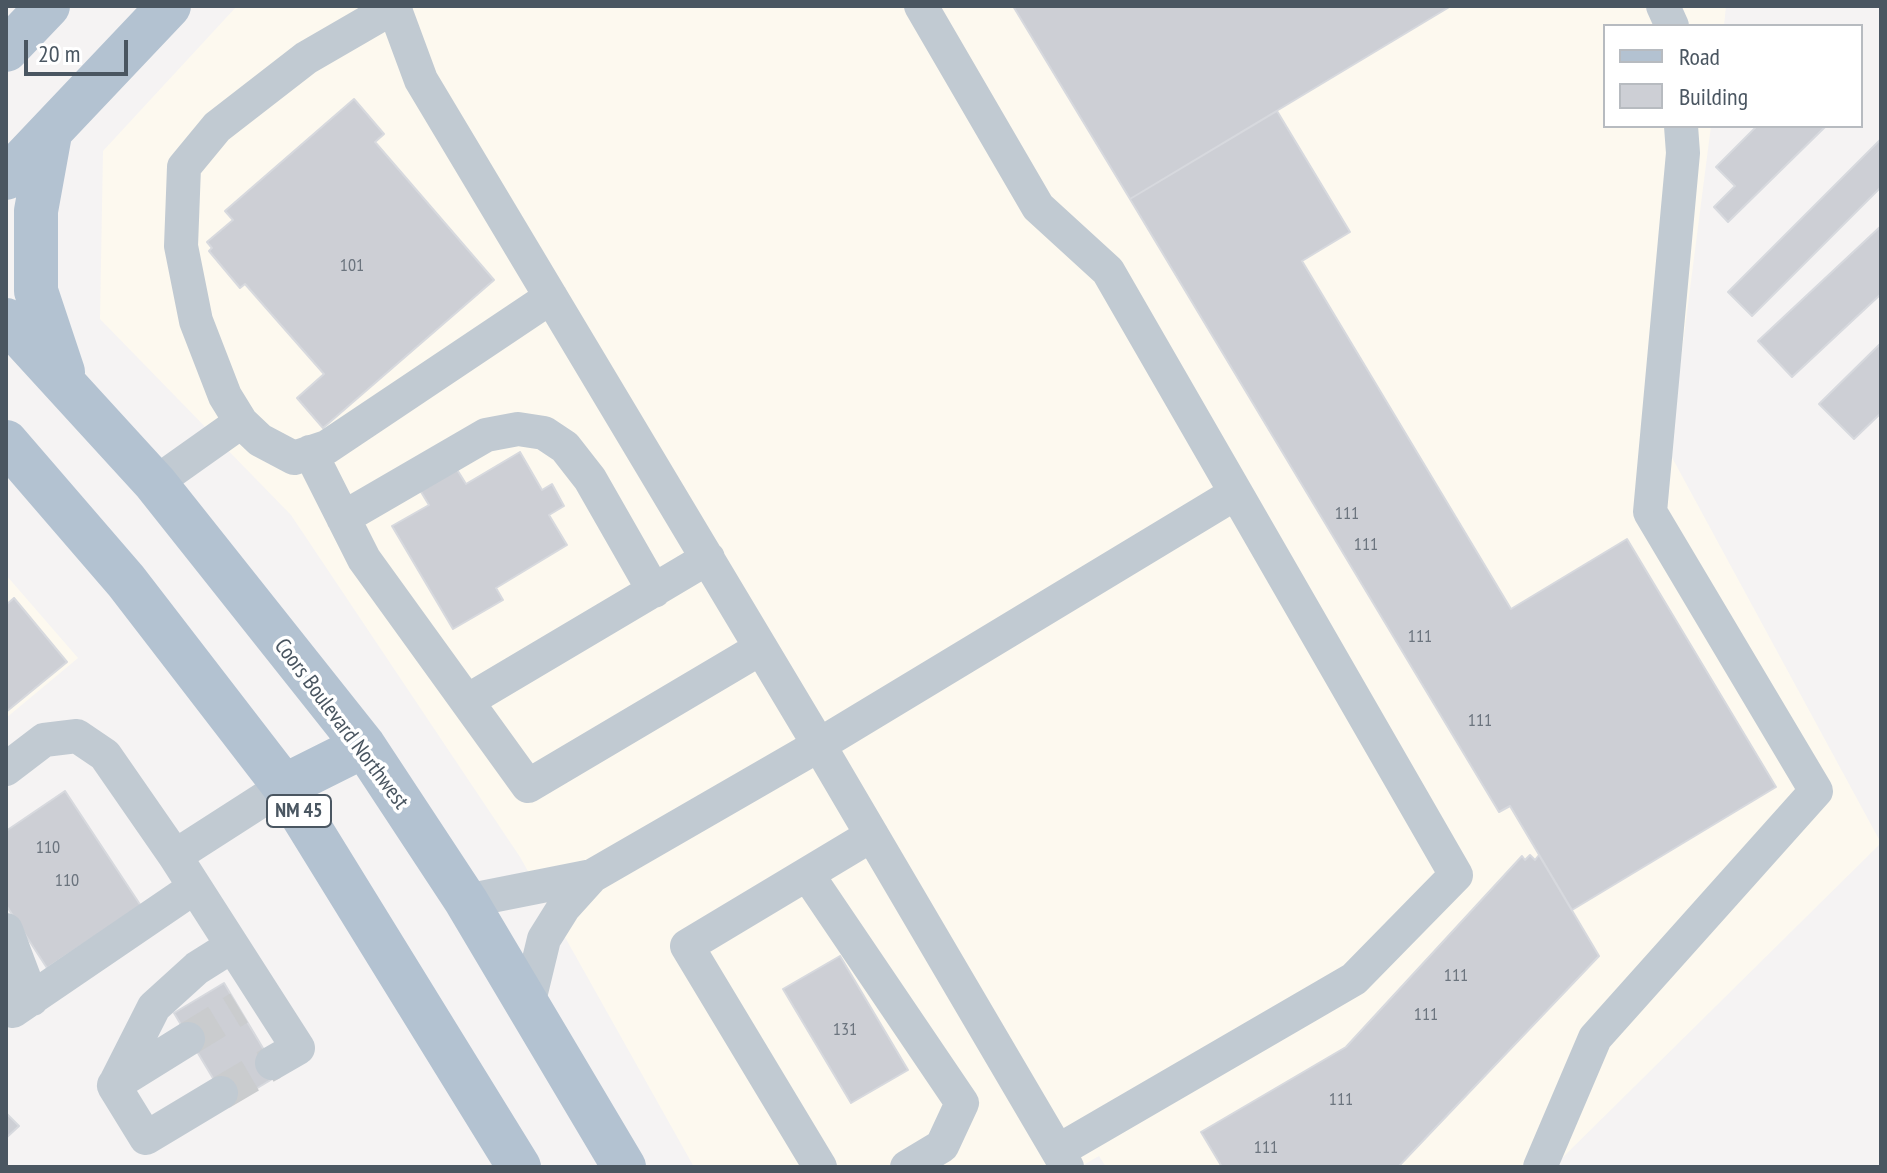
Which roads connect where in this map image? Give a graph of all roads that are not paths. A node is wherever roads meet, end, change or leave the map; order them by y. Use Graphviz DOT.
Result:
graph roads {
  1 [pos="48,6"];
  2 [pos="169,6"];
  3 [pos="395,6"];
  4 [pos="921,6"];
  5 [pos="6,50"];
  6 [pos="1681,128"];
  7 [pos="50,134"];
  8 [pos="6,178"];
  9 [pos="551,297"];
  10 [pos="6,320"];
  11 [pos="68,386"];
  12 [pos="241,422"];
  13 [pos="6,442"];
  14 [pos="310,452"];
  15 [pos="23,471"];
  16 [pos="155,483"];
  17 [pos="1236,493"];
  18 [pos="343,518"];
  19 [pos="708,558"];
  20 [pos="654,591"];
  21 [pos="761,648"];
  22 [pos="467,701"];
  23 [pos="819,745"];
  24 [pos="364,746"];
  25 [pos="6,769"];
  26 [pos="284,786"];
  27 [pos="872,835"];
  28 [pos="175,856"];
  29 [pos="807,874"];
  30 [pos="592,876"];
  31 [pos="195,887"];
  32 [pos="466,901"];
  33 [pos="6,930"];
  34 [pos="232,946"];
  35 [pos="19,1000"];
  36 [pos="528,1005"];
  37 [pos="263,1025"];
  38 [pos="124,1102"];
  39 [pos="1063,1159"];
  40 [pos="519,1167"];
  41 [pos="624,1167"];
  42 [pos="820,1167"];
  43 [pos="907,1167"];
  44 [pos="1540,1167"];
  1 -- 5 [label="main road"];
  2 -- 7 [label="main road"];
  3 -- 9 [label="lane"];
  3 -- 12 [label="lane"];
  4 -- 17 [label="lane"];
  6 -- 44 [label="lane"];
  7 -- 8 [label="main road"];
  7 -- 11 [label="main road"];
  9 -- 14 [label="lane"];
  9 -- 19 [label="lane"];
  10 -- 11 [label="main road, Coors Boulevard Northwest"];
  11 -- 16 [label="main road, Coors Boulevard Northwest"];
  12 -- 14 [label="lane"];
  12 -- 16 [label="lane"];
  13 -- 15 [label="main road, NM 45"];
  14 -- 18 [label="lane"];
  15 -- 26 [label="main road, NM 45"];
  16 -- 24 [label="main road, Coors Boulevard Northwest"];
  17 -- 23 [label="lane"];
  17 -- 39 [label="lane"];
  18 -- 20 [label="lane"];
  18 -- 22 [label="lane"];
  19 -- 20 [label="lane"];
  19 -- 21 [label="lane"];
  20 -- 22 [label="lane"];
  21 -- 22 [label="lane"];
  21 -- 23 [label="lane"];
  23 -- 27 [label="lane"];
  23 -- 30 [label="lane"];
  24 -- 26 [label="main road"];
  24 -- 32 [label="main road, Coors Boulevard Northwest"];
  25 -- 28 [label="lane"];
  26 -- 28 [label="lane"];
  26 -- 40 [label="main road, NM 45"];
  27 -- 29 [label="lane"];
  27 -- 39 [label="lane"];
  28 -- 31 [label="lane"];
  29 -- 42 [label="lane"];
  29 -- 43 [label="lane"];
  30 -- 32 [label="lane"];
  30 -- 36 [label="lane"];
  31 -- 34 [label="lane"];
  31 -- 35 [label="lane"];
  32 -- 36 [label="main road, Coors Boulevard Northwest"];
  33 -- 35 [label="lane"];
  34 -- 37 [label="lane"];
  34 -- 38 [label="lane"];
  36 -- 41 [label="main road, Coors Boulevard Northwest"];
  38 -- 38 [label="lane"];
}
